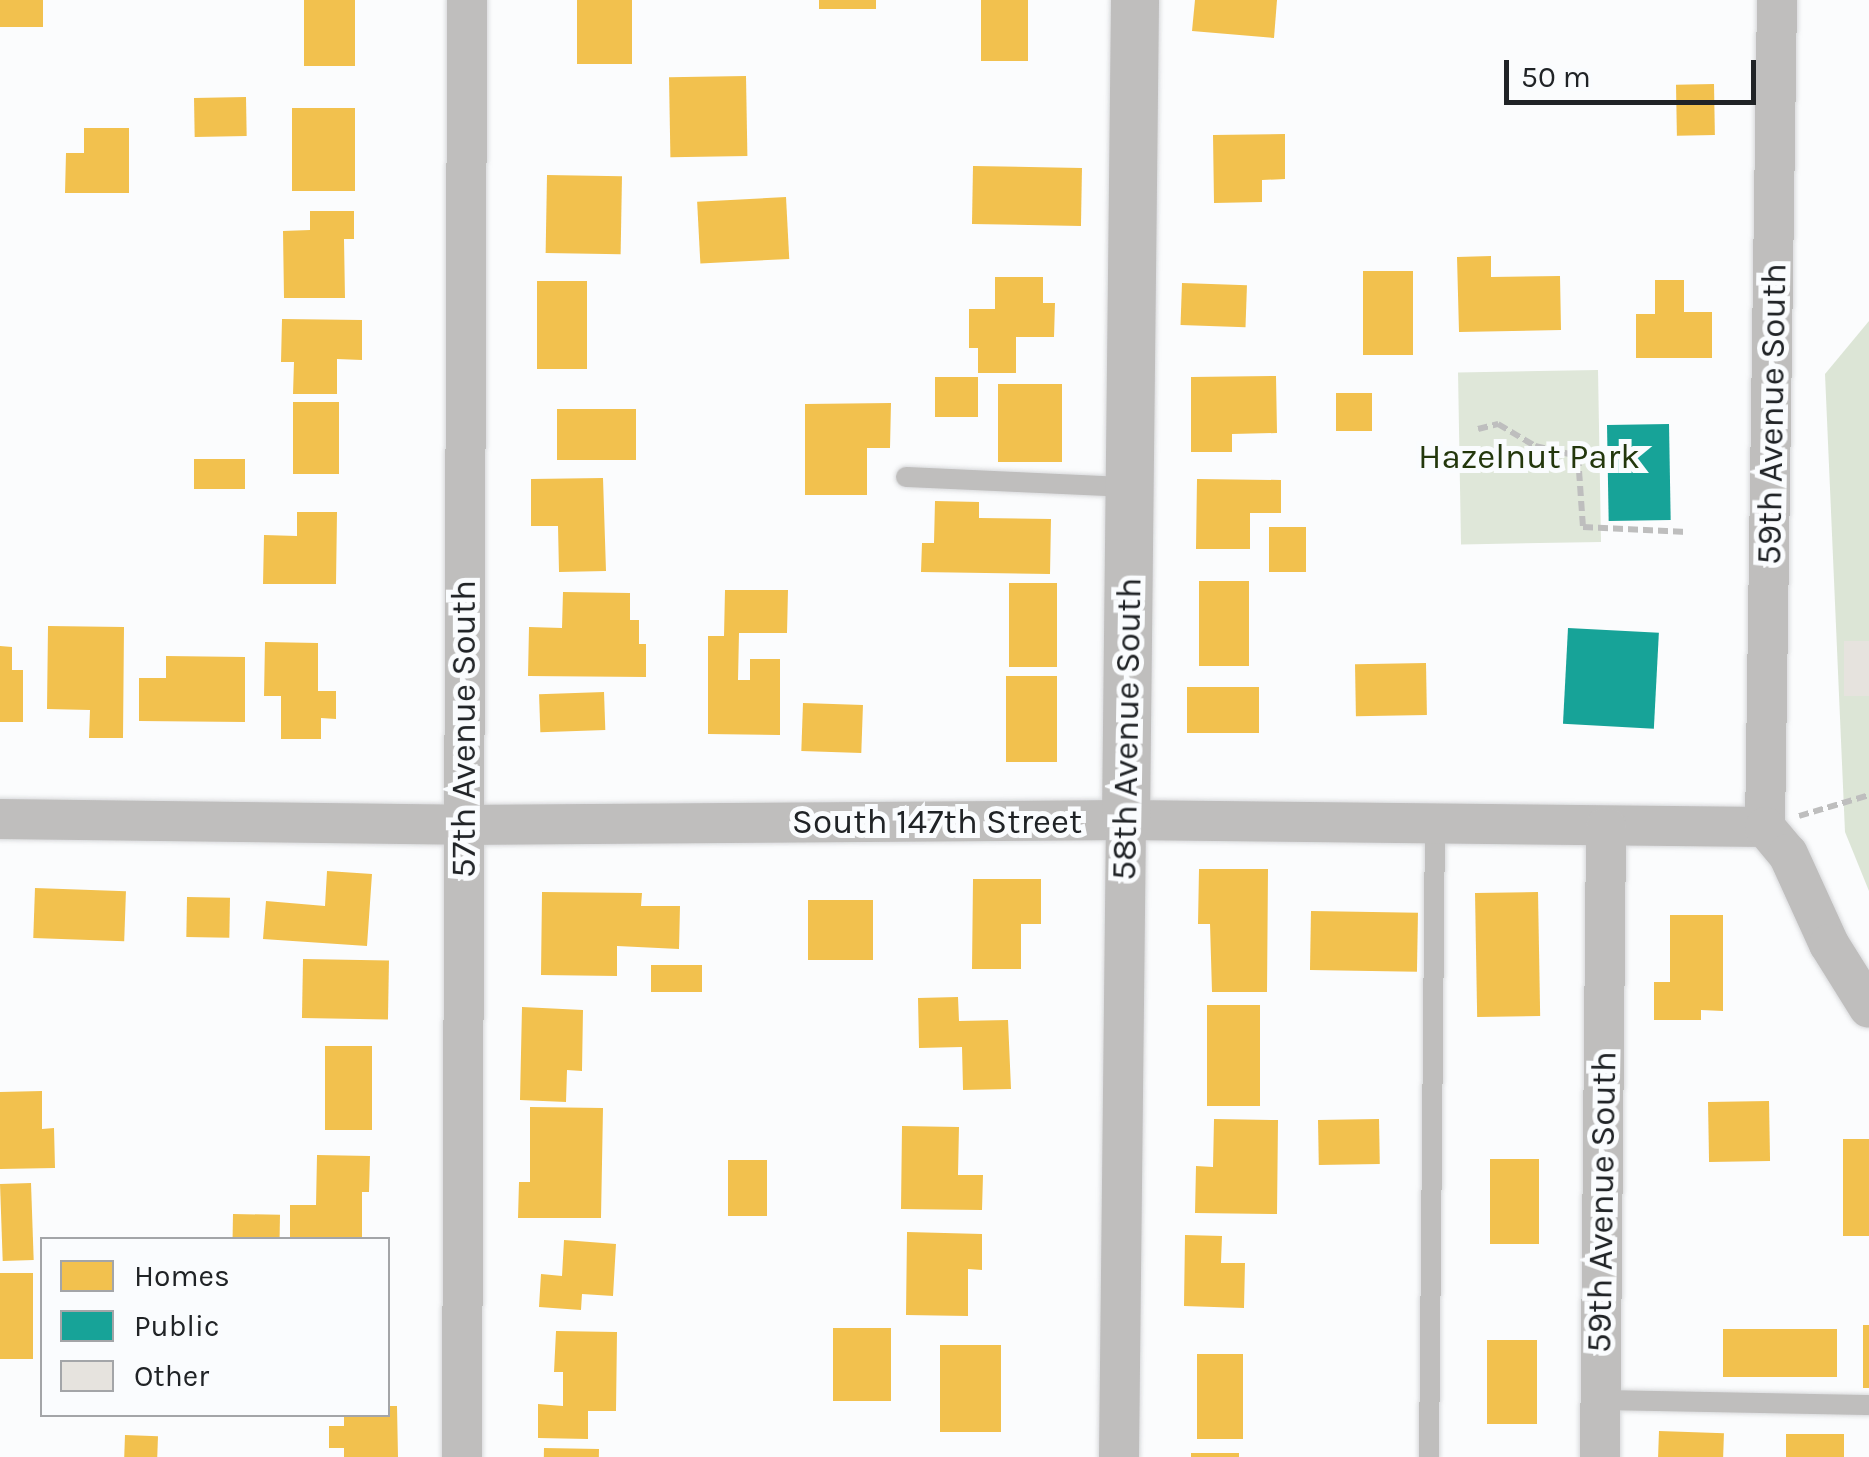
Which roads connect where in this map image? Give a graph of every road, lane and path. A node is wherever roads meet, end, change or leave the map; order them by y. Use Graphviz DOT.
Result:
graph roads {
  1 [pos="467,0"];
  2 [pos="1134,0"];
  3 [pos="1778,0"];
  4 [pos="1478,428"];
  5 [pos="906,476"];
  6 [pos="1130,487"];
  7 [pos="1686,532"];
  8 [pos="1869,795"];
  9 [pos="0,819"];
  10 [pos="1126,820"];
  11 [pos="1435,824"];
  12 [pos="464,825"];
  13 [pos="1606,827"];
  14 [pos="1765,828"];
  15 [pos="1869,1008"];
  16 [pos="1600,1400"];
  17 [pos="1869,1405"];
  18 [pos="462,1457"];
  19 [pos="1119,1457"];
  20 [pos="1429,1457"];
  21 [pos="1600,1457"];
  1 -- 12 [label="street, 57th Avenue South"];
  2 -- 6 [label="street, 58th Avenue South"];
  3 -- 14 [label="street, 59th Avenue South"];
  4 -- 7 [label="path"];
  5 -- 6 [label="lane"];
  6 -- 10 [label="street, 58th Avenue South"];
  8 -- 14 [label="path"];
  9 -- 12 [label="street, South 147th Street"];
  10 -- 11 [label="street, South 147th Street"];
  10 -- 12 [label="street, South 147th Street"];
  10 -- 19 [label="street, 58th Avenue South"];
  11 -- 13 [label="street, South 147th Street"];
  11 -- 20 [label="lane"];
  12 -- 18 [label="street, 57th Avenue South"];
  13 -- 14 [label="street, South 147th Street"];
  13 -- 16 [label="street, 59th Avenue South"];
  14 -- 15 [label="street"];
  16 -- 17 [label="lane"];
  16 -- 21 [label="street, 59th Avenue South"];
}
